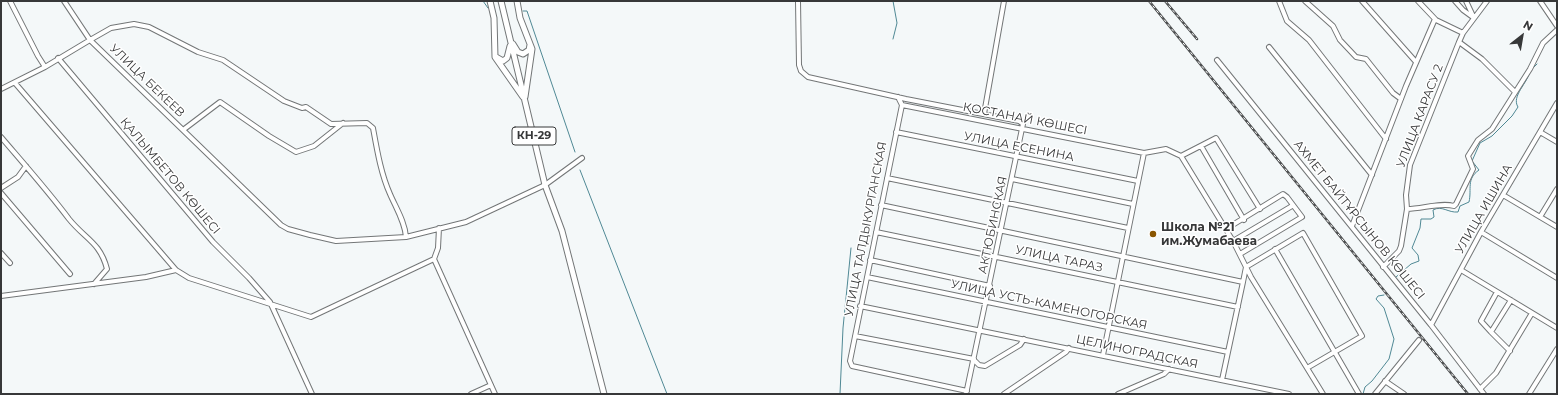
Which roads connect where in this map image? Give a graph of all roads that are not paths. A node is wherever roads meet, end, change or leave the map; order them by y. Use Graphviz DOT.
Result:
graph roads {
  1 [pos="10,1"];
  2 [pos="64,1"];
  3 [pos="490,1"];
  4 [pos="501,1"];
  5 [pos="517,1"];
  6 [pos="798,1"];
  7 [pos="1004,1"];
  8 [pos="1279,1"];
  9 [pos="1305,1"];
  10 [pos="1362,1"];
  11 [pos="1418,1"];
  12 [pos="1455,1"];
  13 [pos="1466,1"];
  14 [pos="1487,1"];
  15 [pos="1540,1"];
  16 [pos="1474,18"];
  17 [pos="1435,19"];
  18 [pos="1557,26"];
  19 [pos="1557,30"];
  20 [pos="1463,33"];
  21 [pos="90,40"];
  22 [pos="511,40"];
  23 [pos="1459,42"];
  24 [pos="530,44"];
  25 [pos="1269,47"];
  26 [pos="495,57"];
  27 [pos="58,58"];
  28 [pos="1217,60"];
  29 [pos="1416,62"];
  30 [pos="45,67"];
  31 [pos="15,83"];
  32 [pos="1,89"];
  33 [pos="1515,92"];
  34 [pos="898,97"];
  35 [pos="524,99"];
  36 [pos="1402,99"];
  37 [pos="1557,104"];
  38 [pos="902,105"];
  39 [pos="984,114"];
  40 [pos="343,123"];
  41 [pos="183,130"];
  42 [pos="1023,130"];
  43 [pos="896,132"];
  44 [pos="1540,132"];
  45 [pos="1,137"];
  46 [pos="1386,139"];
  47 [pos="1557,142"];
  48 [pos="1201,146"];
  49 [pos="1144,153"];
  50 [pos="1017,156"];
  51 [pos="1182,156"];
  52 [pos="582,158"];
  53 [pos="26,166"];
  54 [pos="1372,175"];
  55 [pos="887,178"];
  56 [pos="1012,179"];
  57 [pos="1138,181"];
  58 [pos="545,185"];
  59 [pos="1,188"];
  60 [pos="1557,189"];
  61 [pos="1,193"];
  62 [pos="1503,195"];
  63 [pos="1007,203"];
  64 [pos="1133,204"];
  65 [pos="882,205"];
  66 [pos="1292,206"];
  67 [pos="1407,209"];
  68 [pos="1260,210"];
  69 [pos="1540,217"];
  70 [pos="1244,220"];
  71 [pos="1352,226"];
  72 [pos="1557,227"];
  73 [pos="439,228"];
  74 [pos="1128,228"];
  75 [pos="1226,229"];
  76 [pos="1002,230"];
  77 [pos="876,232"];
  78 [pos="1482,232"];
  79 [pos="406,237"];
  80 [pos="1233,241"];
  81 [pos="1275,249"];
  82 [pos="1,253"];
  83 [pos="1240,254"];
  84 [pos="996,256"];
  85 [pos="1123,256"];
  86 [pos="434,259"];
  87 [pos="870,260"];
  88 [pos="10,264"];
  89 [pos="1246,267"];
  90 [pos="1383,267"];
  91 [pos="176,270"];
  92 [pos="1461,270"];
  93 [pos="70,274"];
  94 [pos="867,277"];
  95 [pos="1557,278"];
  96 [pos="1117,282"];
  97 [pos="1243,282"];
  98 [pos="94,284"];
  99 [pos="990,286"];
  100 [pos="1497,292"];
  101 [pos="1,296"];
  102 [pos="1511,300"];
  103 [pos="270,302"];
  104 [pos="987,302"];
  105 [pos="860,306"];
  106 [pos="1238,307"];
  107 [pos="1532,314"];
  108 [pos="1431,325"];
  109 [pos="1108,328"];
  110 [pos="1557,328"];
  111 [pos="981,331"];
  112 [pos="1491,332"];
  113 [pos="855,336"];
  114 [pos="1024,339"];
  115 [pos="1418,340"];
  116 [pos="1069,348"];
  117 [pos="1557,349"];
  118 [pos="1510,351"];
  119 [pos="1228,352"];
  120 [pos="1335,352"];
  121 [pos="1102,355"];
  122 [pos="974,360"];
  123 [pos="1307,368"];
  124 [pos="1169,369"];
  125 [pos="1222,380"];
  126 [pos="1385,381"];
  127 [pos="491,385"];
  128 [pos="1480,389"];
  129 [pos="967,392"];
  130 [pos="312,394"];
  131 [pos="471,394"];
  132 [pos="495,394"];
  133 [pos="604,394"];
  134 [pos="1004,394"];
  135 [pos="1118,394"];
  136 [pos="1289,394"];
  137 [pos="1323,394"];
  138 [pos="1359,394"];
  139 [pos="1375,394"];
  140 [pos="1404,394"];
  141 [pos="1484,394"];
  142 [pos="1529,394"];
  1 -- 30 [label="street"];
  2 -- 21 [label="street, УЛИЦА БЕКЕЕВ"];
  3 -- 26 [label="main road"];
  4 -- 22 [label="main road, КН-29"];
  5 -- 24 [label="main road"];
  6 -- 34 [label="street"];
  7 -- 39 [label="street"];
  8 -- 46 [label="street"];
  9 -- 36 [label="street"];
  10 -- 29 [label="street"];
  11 -- 17 [label="street"];
  12 -- 16 [label="street"];
  13 -- 16 [label="street"];
  14 -- 16 [label="street, УЛИЦА КАРАСУ 2"];
  15 -- 18 [label="street"];
  16 -- 20 [label="street, УЛИЦА КАРАСУ 2"];
  17 -- 20 [label="street"];
  17 -- 29 [label="street"];
  19 -- 33 [label="street"];
  20 -- 23 [label="street, УЛИЦА КАРАСУ 2"];
  21 -- 27 [label="street"];
  21 -- 40 [label="street"];
  21 -- 41 [label="street, УЛИЦА БЕКЕЕВ"];
  22 -- 24 [label="main road"];
  22 -- 26 [label="main road"];
  22 -- 35 [label="main road, КН-29"];
  23 -- 33 [label="street"];
  23 -- 67 [label="street, УЛИЦА КАРАСУ 2"];
  24 -- 35 [label="main road"];
  25 -- 54 [label="street"];
  26 -- 35 [label="main road"];
  27 -- 30 [label="street"];
  27 -- 103 [label="street, ҚАЛЫМБЕТОВ КӨШЕСІ"];
  28 -- 71 [label="street, АХМЕТ БАЙТҰРСЫНОВ КӨШЕСІ"];
  29 -- 36 [label="street"];
  30 -- 31 [label="street"];
  31 -- 32 [label="street"];
  31 -- 91 [label="street"];
  33 -- 67 [label="street"];
  34 -- 38 [label="street"];
  34 -- 39 [label="street"];
  35 -- 58 [label="main road, КН-29"];
  36 -- 46 [label="street"];
  37 -- 44 [label="street, УЛИЦА ИШИНА"];
  38 -- 42 [label="street, ҚОСТАНАЙ КӨШЕСІ"];
  38 -- 43 [label="street, УЛИЦА ТАЛДЫКУРГАНСКАЯ"];
  39 -- 42 [label="street, АКТЮБИНСКАЯ"];
  40 -- 41 [label="street"];
  40 -- 79 [label="street"];
  41 -- 79 [label="street, УЛИЦА БЕКЕЕВ"];
  42 -- 49 [label="street, ҚОСТАНАЙ КӨШЕСІ"];
  42 -- 50 [label="street, АКТЮБИНСКАЯ"];
  43 -- 50 [label="street, УЛИЦА ЕСЕНИНА"];
  43 -- 55 [label="street, УЛИЦА ТАЛДЫКУРГАНСКАЯ"];
  44 -- 47 [label="street"];
  44 -- 62 [label="street, УЛИЦА ИШИНА"];
  45 -- 53 [label="street"];
  46 -- 54 [label="street"];
  48 -- 51 [label="street"];
  48 -- 68 [label="street"];
  48 -- 70 [label="street"];
  49 -- 51 [label="street"];
  49 -- 57 [label="street"];
  50 -- 56 [label="street, АКТЮБИНСКАЯ"];
  50 -- 57 [label="street, УЛИЦА ЕСЕНИНА"];
  51 -- 75 [label="street"];
  52 -- 58 [label="street, УЛИЦА БЕКЕЕВ"];
  53 -- 59 [label="street"];
  53 -- 98 [label="street"];
  54 -- 71 [label="street"];
  55 -- 63 [label="street"];
  55 -- 65 [label="street, УЛИЦА ТАЛДЫКУРГАНСКАЯ"];
  56 -- 63 [label="street, АКТЮБИНСКАЯ"];
  56 -- 64 [label="street"];
  57 -- 64 [label="street"];
  58 -- 73 [label="street, УЛИЦА БЕКЕЕВ"];
  58 -- 133 [label="main road, КН-29"];
  60 -- 69 [label="street"];
  61 -- 93 [label="street"];
  62 -- 69 [label="street"];
  62 -- 78 [label="street, УЛИЦА ИШИНА"];
  63 -- 74 [label="street"];
  63 -- 76 [label="street, АКТЮБИНСКАЯ"];
  64 -- 74 [label="street"];
  65 -- 76 [label="street"];
  65 -- 77 [label="street, УЛИЦА ТАЛДЫКУРГАНСКАЯ"];
  66 -- 68 [label="street"];
  66 -- 80 [label="street"];
  66 -- 83 [label="street"];
  67 -- 90 [label="street, УЛИЦА КАРАСУ 2"];
  68 -- 70 [label="street"];
  69 -- 72 [label="street"];
  70 -- 75 [label="street"];
  71 -- 90 [label="street, АХМЕТ БАЙТҰРСЫНОВ КӨШЕСІ"];
  73 -- 79 [label="street, УЛИЦА БЕКЕЕВ"];
  73 -- 86 [label="street"];
  74 -- 85 [label="street"];
  75 -- 80 [label="street"];
  76 -- 84 [label="street, АКТЮБИНСКАЯ"];
  76 -- 85 [label="street"];
  77 -- 84 [label="street, УЛИЦА ТАРАЗ"];
  77 -- 87 [label="street, УЛИЦА ТАЛДЫКУРГАНСКАЯ"];
  78 -- 92 [label="street, УЛИЦА ИШИНА"];
  78 -- 95 [label="street"];
  80 -- 83 [label="street"];
  81 -- 89 [label="street"];
  81 -- 120 [label="street"];
  81 -- 120 [label="street"];
  82 -- 88 [label="street"];
  83 -- 89 [label="street"];
  84 -- 96 [label="street, УЛИЦА ТАРАЗ"];
  84 -- 99 [label="street, АКТЮБИНСКАЯ"];
  85 -- 96 [label="street"];
  85 -- 97 [label="street"];
  86 -- 103 [label="street"];
  86 -- 127 [label="street"];
  87 -- 94 [label="street, УЛИЦА ТАЛДЫКУРГАНСКАЯ"];
  87 -- 99 [label="street"];
  89 -- 97 [label="street"];
  89 -- 123 [label="street"];
  90 -- 108 [label="street, АХМЕТ БАЙТҰРСЫНОВ КӨШЕСІ"];
  91 -- 98 [label="street"];
  91 -- 103 [label="street"];
  92 -- 100 [label="street"];
  92 -- 108 [label="street, УЛИЦА ИШИНА"];
  94 -- 104 [label="street, УЛИЦА УСТЬ-КАМЕНОГОРСКАЯ"];
  94 -- 105 [label="street, УЛИЦА ТАЛДЫКУРГАНСКАЯ"];
  96 -- 106 [label="street, УЛИЦА ТАРАЗ"];
  96 -- 109 [label="street"];
  97 -- 106 [label="street"];
  98 -- 101 [label="street"];
  99 -- 104 [label="street, АКТЮБИНСКАЯ"];
  100 -- 102 [label="street"];
  100 -- 112 [label="street"];
  102 -- 107 [label="street"];
  102 -- 112 [label="street"];
  103 -- 130 [label="street"];
  104 -- 109 [label="street, УЛИЦА УСТЬ-КАМЕНОГОРСКАЯ"];
  104 -- 111 [label="street, АКТЮБИНСКАЯ"];
  105 -- 111 [label="street, ЦЕЛИНОГРАДСКАЯ"];
  105 -- 113 [label="street, УЛИЦА ТАЛДЫКУРГАНСКАЯ"];
  106 -- 119 [label="street"];
  107 -- 110 [label="street"];
  107 -- 118 [label="street"];
  108 -- 128 [label="street, АХМЕТ БАЙТҰРСЫНОВ КӨШЕСІ"];
  109 -- 119 [label="street, УЛИЦА УСТЬ-КАМЕНОГОРСКАЯ"];
  109 -- 121 [label="street"];
  111 -- 114 [label="street, ЦЕЛИНОГРАДСКАЯ"];
  111 -- 122 [label="street, АКТЮБИНСКАЯ"];
  112 -- 118 [label="street"];
  113 -- 122 [label="street"];
  113 -- 129 [label="street, УЛИЦА ТАЛДЫКУРГАНСКАЯ"];
  114 -- 116 [label="street, ЦЕЛИНОГРАДСКАЯ"];
  114 -- 122 [label="street"];
  115 -- 126 [label="street"];
  116 -- 121 [label="street, ЦЕЛИНОГРАДСКАЯ"];
  116 -- 134 [label="street"];
  117 -- 142 [label="street"];
  118 -- 128 [label="street"];
  119 -- 125 [label="street"];
  120 -- 123 [label="street"];
  120 -- 138 [label="street"];
  121 -- 124 [label="street, ЦЕЛИНОГРАДСКАЯ"];
  122 -- 129 [label="street, АКТЮБИНСКАЯ"];
  123 -- 137 [label="street"];
  124 -- 125 [label="street, ЦЕЛИНОГРАДСКАЯ"];
  124 -- 135 [label="street"];
  125 -- 136 [label="street, ЦЕЛИНОГРАДСКАЯ"];
  126 -- 139 [label="street"];
  126 -- 140 [label="street"];
  127 -- 131 [label="street"];
  127 -- 132 [label="street"];
  128 -- 141 [label="street, АХМЕТ БАЙТҰРСЫНОВ КӨШЕСІ"];
}
